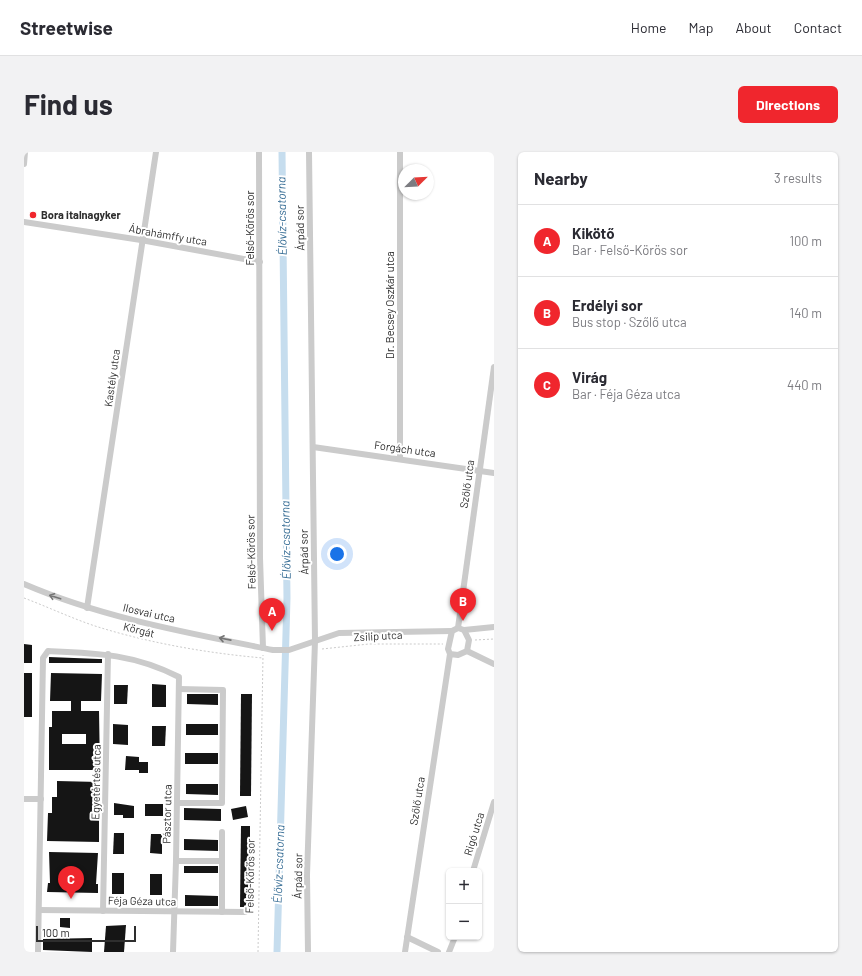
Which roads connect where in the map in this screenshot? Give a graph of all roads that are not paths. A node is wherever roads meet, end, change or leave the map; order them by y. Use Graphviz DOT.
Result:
graph roads {
  1 [pos="25,152"];
  2 [pos="156,152"];
  3 [pos="260,152"];
  4 [pos="309,152"];
  5 [pos="400,152"];
  6 [pos="24,164"];
  7 [pos="24,222"];
  8 [pos="141,240"];
  9 [pos="260,262"];
  10 [pos="494,367"];
  11 [pos="313,447"];
  12 [pos="400,458"];
  13 [pos="479,470"];
  14 [pos="494,473"];
  15 [pos="24,584"];
  16 [pos="87,608"];
  17 [pos="494,627"];
  18 [pos="458,630"];
  19 [pos="315,641"];
  20 [pos="263,648"];
  21 [pos="467,651"];
  22 [pos="108,654"];
  23 [pos="450,654"];
  24 [pos="494,664"];
  25 [pos="179,689"];
  26 [pos="41,799"];
  27 [pos="24,800"];
  28 [pos="494,802"];
  29 [pos="177,803"];
  30 [pos="222,832"];
  31 [pos="176,861"];
  32 [pos="222,861"];
  33 [pos="474,868"];
  34 [pos="39,910"];
  35 [pos="103,911"];
  36 [pos="174,912"];
  37 [pos="222,912"];
  38 [pos="245,912"];
  39 [pos="407,937"];
  40 [pos="453,940"];
  41 [pos="38,952"];
  42 [pos="173,952"];
  43 [pos="308,952"];
  44 [pos="405,952"];
  45 [pos="438,952"];
  46 [pos="449,952"];
  1 -- 6 [label="street"];
  2 -- 8 [label="street, Kastély utca"];
  3 -- 9 [label="street, Felső-Körös sor"];
  4 -- 11 [label="street, Árpád sor"];
  5 -- 12 [label="street, Dr. Becsey Oszkár utca"];
  7 -- 8 [label="street, Ábrahámffy utca"];
  8 -- 9 [label="street, Ábrahámffy utca"];
  8 -- 16 [label="street, Kastély utca"];
  9 -- 20 [label="street, Felső-Körös sor"];
  10 -- 13 [label="street, Szőlő utca"];
  11 -- 12 [label="street, Forgách utca"];
  11 -- 19 [label="street, Árpád sor"];
  12 -- 13 [label="street, Forgách utca"];
  13 -- 14 [label="street, Forgách utca"];
  13 -- 18 [label="street, Szőlő utca"];
  16 -- 15 [label="street, Ilosvai utca, one-way"];
  20 -- 16 [label="street, Ilosvai utca, one-way"];
  17 -- 18 [label="street, Ilosvai utca"];
  18 -- 19 [label="street, Ilosvai utca"];
  18 -- 21 [label="street"];
  18 -- 23 [label="street, Szőlő utca"];
  19 -- 20 [label="street, Ilosvai utca"];
  19 -- 43 [label="street, Árpád sor"];
  21 -- 23 [label="street"];
  21 -- 24 [label="street"];
  22 -- 25 [label="street, Pásztor utca"];
  22 -- 26 [label="street"];
  22 -- 35 [label="street, Egyetértés utca"];
  23 -- 39 [label="street, Szőlő utca"];
  25 -- 29 [label="street, Pásztor utca"];
  25 -- 29 [label="street"];
  26 -- 27 [label="street"];
  26 -- 34 [label="street"];
  28 -- 33 [label="street, Rigó utca"];
  29 -- 31 [label="street, Pásztor utca"];
  30 -- 32 [label="street"];
  31 -- 32 [label="street"];
  31 -- 36 [label="street, Pásztor utca"];
  32 -- 37 [label="street"];
  34 -- 35 [label="street, Féja Géza utca"];
  34 -- 41 [label="street"];
  35 -- 36 [label="street, Féja Géza utca"];
  36 -- 37 [label="street, Féja Géza utca"];
  36 -- 42 [label="street, Pásztor utca"];
  37 -- 38 [label="street, Féja Géza utca"];
  39 -- 44 [label="street, Szőlő utca"];
  39 -- 45 [label="street"];
  40 -- 46 [label="street"];
}
